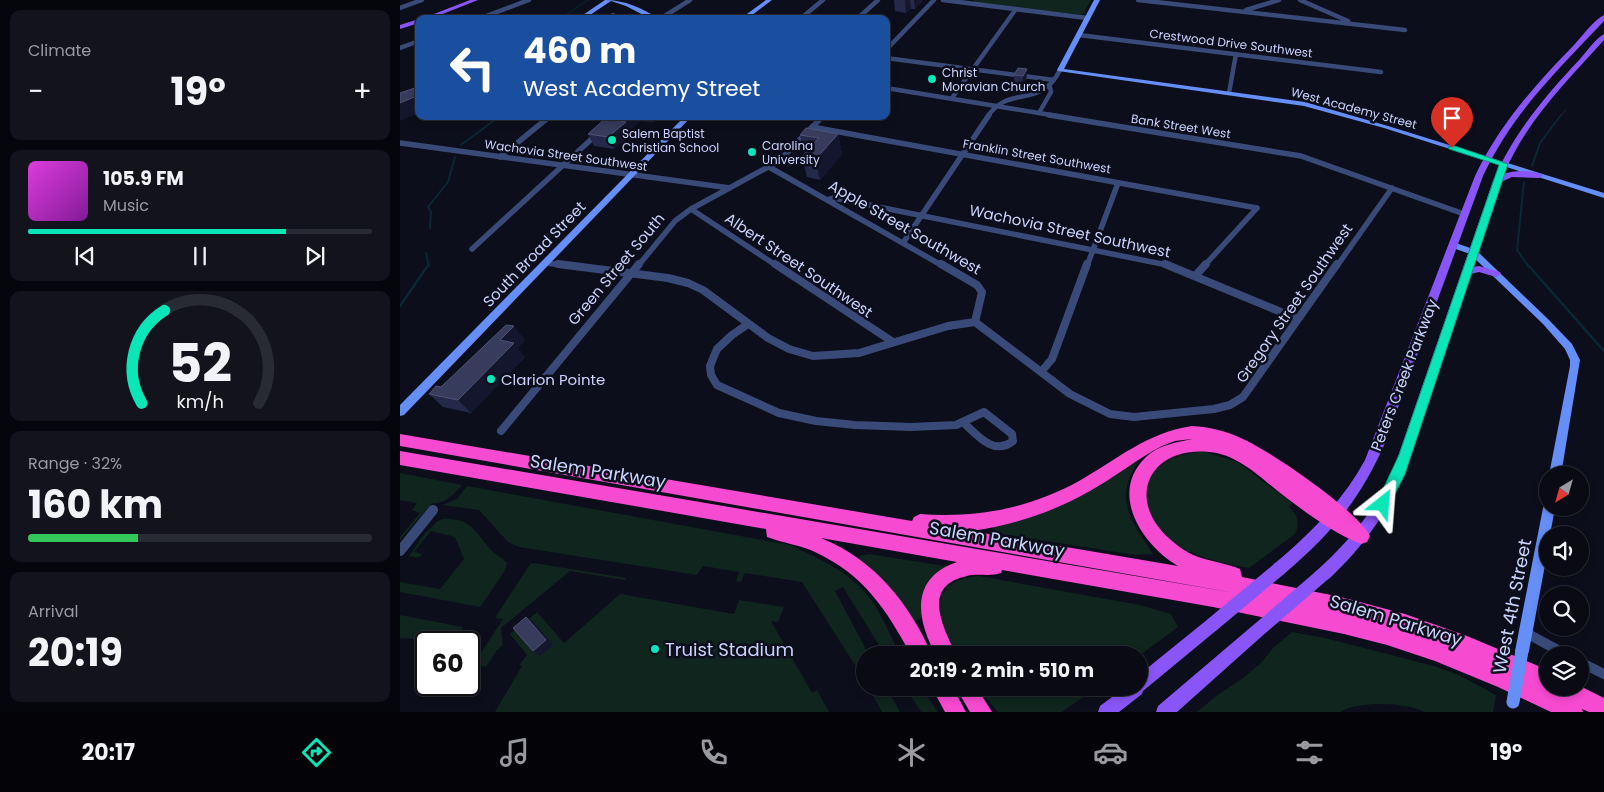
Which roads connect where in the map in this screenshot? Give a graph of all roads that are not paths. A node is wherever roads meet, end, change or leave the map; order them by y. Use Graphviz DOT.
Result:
graph roads {
  1 [pos="422,0"];
  2 [pos="475,0"];
  3 [pos="484,0"];
  4 [pos="530,0"];
  5 [pos="611,0"];
  6 [pos="690,0"];
  7 [pos="769,0"];
  8 [pos="824,0"];
  9 [pos="878,0"];
  10 [pos="934,0"];
  11 [pos="943,0"];
  12 [pos="1097,0"];
  13 [pos="1138,0"];
  14 [pos="1279,0"];
  15 [pos="1300,0"];
  16 [pos="400,8"];
  17 [pos="1016,9"];
  18 [pos="1242,11"];
  19 [pos="435,15"];
  20 [pos="445,15"];
  21 [pos="489,15"];
  22 [pos="587,15"];
  23 [pos="648,15"];
  24 [pos="666,15"];
  25 [pos="748,15"];
  26 [pos="805,15"];
  27 [pos="861,15"];
  28 [pos="1604,17"];
  29 [pos="1087,18"];
  30 [pos="415,24"];
  31 [pos="1358,25"];
  32 [pos="400,29"];
  33 [pos="1405,30"];
  34 [pos="1079,35"];
  35 [pos="1604,36"];
  36 [pos="415,42"];
  37 [pos="1581,42"];
  38 [pos="1596,45"];
  39 [pos="890,46"];
  40 [pos="400,48"];
  41 [pos="1236,54"];
  42 [pos="890,59"];
  43 [pos="1558,66"];
  44 [pos="973,69"];
  45 [pos="1060,70"];
  46 [pos="1573,70"];
  47 [pos="1381,72"];
  48 [pos="1054,80"];
  49 [pos="1050,86"];
  50 [pos="890,89"];
  51 [pos="1230,93"];
  52 [pos="1529,96"];
  53 [pos="952,98"];
  54 [pos="1545,101"];
  55 [pos="995,106"];
  56 [pos="1039,113"];
  57 [pos="545,120"];
  58 [pos="685,120"];
  59 [pos="819,120"];
  60 [pos="605,127"];
  61 [pos="812,128"];
  62 [pos="400,143"];
  63 [pos="964,154"];
  64 [pos="500,157"];
  65 [pos="1487,159"];
  66 [pos="1504,164"];
  67 [pos="562,166"];
  68 [pos="769,167"];
  69 [pos="1538,175"];
  70 [pos="632,176"];
  71 [pos="1497,181"];
  72 [pos="1118,183"];
  73 [pos="730,188"];
  74 [pos="1392,188"];
  75 [pos="1604,196"];
  76 [pos="827,200"];
  77 [pos="691,209"];
  78 [pos="1464,214"];
  79 [pos="922,215"];
  80 [pos="903,243"];
  81 [pos="1453,245"];
  82 [pos="472,249"];
  83 [pos="1093,250"];
  84 [pos="1473,252"];
  85 [pos="546,263"];
  86 [pos="1467,271"];
  87 [pos="630,274"];
  88 [pos="1496,274"];
  89 [pos="1196,275"];
  90 [pos="1298,319"];
  91 [pos="976,322"];
  92 [pos="748,324"];
  93 [pos="893,342"];
  94 [pos="1041,372"];
  95 [pos="400,412"];
  96 [pos="964,423"];
  97 [pos="501,431"];
  98 [pos="400,440"];
  99 [pos="400,458"];
  100 [pos="1557,466"];
  101 [pos="433,510"];
  102 [pos="725,514"];
  103 [pos="831,515"];
  104 [pos="1548,516"];
  105 [pos="1335,517"];
  106 [pos="1361,536"];
  107 [pos="400,551"];
  108 [pos="1034,567"];
  109 [pos="1274,592"];
  110 [pos="1526,633"];
  111 [pos="917,646"];
  112 [pos="942,646"];
  113 [pos="1550,646"];
  114 [pos="1589,666"];
  115 [pos="1604,674"];
  116 [pos="1539,676"];
  117 [pos="1148,677"];
  118 [pos="947,696"];
  119 [pos="971,696"];
  120 [pos="1126,696"];
  121 [pos="1578,696"];
  122 [pos="1512,707"];
  123 [pos="1604,709"];
  124 [pos="956,712"];
  125 [pos="982,712"];
  126 [pos="1106,712"];
  127 [pos="1164,712"];
  128 [pos="1573,712"];
  1 -- 16 [label="street"];
  2 -- 19 [label="main road"];
  3 -- 20 [label="main road"];
  4 -- 21 [label="street"];
  5 -- 22 [label="street"];
  5 -- 23 [label="street"];
  6 -- 24 [label="street"];
  7 -- 25 [label="street"];
  8 -- 26 [label="street"];
  9 -- 27 [label="street"];
  10 -- 39 [label="street"];
  11 -- 17 [label="street"];
  12 -- 29 [label="street"];
  13 -- 18 [label="street"];
  14 -- 18 [label="street"];
  15 -- 31 [label="street"];
  17 -- 29 [label="street"];
  17 -- 44 [label="street"];
  18 -- 31 [label="street"];
  28 -- 37 [label="main road, Peters Creek Parkway"];
  29 -- 34 [label="street"];
  30 -- 32 [label="main road"];
  31 -- 33 [label="street"];
  34 -- 41 [label="street, Crestwood Drive Southwest"];
  34 -- 45 [label="street"];
  35 -- 38 [label="main road, Peters Creek Parkway"];
  36 -- 40 [label="street"];
  37 -- 38 [label="main road"];
  37 -- 43 [label="main road, Peters Creek Parkway"];
  38 -- 46 [label="main road, Peters Creek Parkway"];
  41 -- 47 [label="street, Crestwood Drive Southwest"];
  41 -- 51 [label="street"];
  42 -- 44 [label="street"];
  43 -- 46 [label="main road"];
  43 -- 52 [label="main road, Peters Creek Parkway"];
  44 -- 48 [label="street"];
  44 -- 53 [label="street"];
  45 -- 48 [label="street"];
  45 -- 51 [label="street, West Academy Street"];
  46 -- 54 [label="main road, Peters Creek Parkway"];
  48 -- 49 [label="street"];
  49 -- 55 [label="street"];
  49 -- 56 [label="street"];
  50 -- 53 [label="street, Bank Street West"];
  51 -- 65 [label="street, West Academy Street"];
  52 -- 54 [label="main road"];
  52 -- 65 [label="main road, Peters Creek Parkway"];
  53 -- 55 [label="street, Bank Street West"];
  54 -- 66 [label="main road, Peters Creek Parkway"];
  55 -- 56 [label="street, Bank Street West"];
  55 -- 63 [label="street"];
  56 -- 74 [label="street, Bank Street West"];
  57 -- 64 [label="street"];
  58 -- 70 [label="street, South Broad Street"];
  59 -- 61 [label="street, Green Street South"];
  60 -- 67 [label="street"];
  61 -- 63 [label="street, Franklin Street Southwest"];
  61 -- 68 [label="street, Green Street South"];
  62 -- 64 [label="street, Wachovia Street Southwest"];
  63 -- 72 [label="street, Franklin Street Southwest"];
  63 -- 79 [label="street"];
  64 -- 67 [label="street, Wachovia Street Southwest"];
  65 -- 66 [label="street, West Academy Street"];
  65 -- 78 [label="main road, Peters Creek Parkway"];
  66 -- 69 [label="street, West Academy Street"];
  66 -- 71 [label="main road, Peters Creek Parkway"];
  67 -- 70 [label="street, Wachovia Street Southwest"];
  67 -- 82 [label="street"];
  68 -- 73 [label="street, Green Street South"];
  68 -- 76 [label="street, Apple Street Southwest"];
  69 -- 71 [label="main road"];
  69 -- 75 [label="street, West Academy Street"];
  70 -- 73 [label="street, Wachovia Street Southwest"];
  70 -- 85 [label="street, South Broad Street"];
  71 -- 84 [label="main road, Peters Creek Parkway"];
  72 -- 83 [label="street"];
  72 -- 89 [label="street, Franklin Street Southwest"];
  73 -- 77 [label="street, Green Street South"];
  74 -- 78 [label="street, Bank Street West"];
  74 -- 90 [label="street, Gregory Street Southwest"];
  76 -- 79 [label="street, Wachovia Street Southwest"];
  76 -- 80 [label="street, Apple Street Southwest"];
  77 -- 87 [label="street, Green Street South"];
  77 -- 93 [label="street, Albert Street Southwest"];
  78 -- 81 [label="main road, Peters Creek Parkway"];
  79 -- 80 [label="street"];
  79 -- 83 [label="street, Wachovia Street Southwest"];
  80 -- 91 [label="street, Apple Street Southwest"];
  81 -- 84 [label="street"];
  81 -- 105 [label="main road, Peters Creek Parkway"];
  83 -- 89 [label="street, Wachovia Street Southwest"];
  83 -- 94 [label="street"];
  84 -- 86 [label="main road, Peters Creek Parkway"];
  84 -- 88 [label="street"];
  85 -- 87 [label="street"];
  85 -- 95 [label="street, South Broad Street"];
  86 -- 88 [label="main road"];
  86 -- 106 [label="main road, Peters Creek Parkway"];
  87 -- 92 [label="street"];
  87 -- 97 [label="street, Green Street South"];
  88 -- 100 [label="street"];
  89 -- 90 [label="street, Wachovia Street Southwest"];
  90 -- 94 [label="street, Gregory Street Southwest"];
  91 -- 93 [label="street"];
  91 -- 94 [label="street"];
  92 -- 93 [label="street"];
  92 -- 96 [label="street"];
  96 -- 96 [label="street"];
  98 -- 103 [label="highway, Salem Parkway"];
  99 -- 102 [label="highway, Salem Parkway"];
  101 -- 107 [label="street"];
  102 -- 108 [label="highway, Salem Parkway"];
  102 -- 111 [label="highway"];
  103 -- 105 [label="highway"];
  103 -- 109 [label="highway, Salem Parkway"];
  104 -- 110 [label="street, West 4th Street"];
  105 -- 106 [label="highway"];
  105 -- 109 [label="highway"];
  105 -- 117 [label="main road, Peters Creek Parkway, bridge"];
  106 -- 127 [label="main road, Peters Creek Parkway, bridge"];
  108 -- 112 [label="highway"];
  108 -- 128 [label="highway, Salem Parkway"];
  109 -- 116 [label="highway, Salem Parkway"];
  110 -- 113 [label="street"];
  110 -- 122 [label="street, West 4th Street, bridge"];
  114 -- 115 [label="street"];
  118 -- 124 [label="highway"];
  119 -- 125 [label="highway"];
  120 -- 126 [label="main road"];
  121 -- 123 [label="highway"];
}
